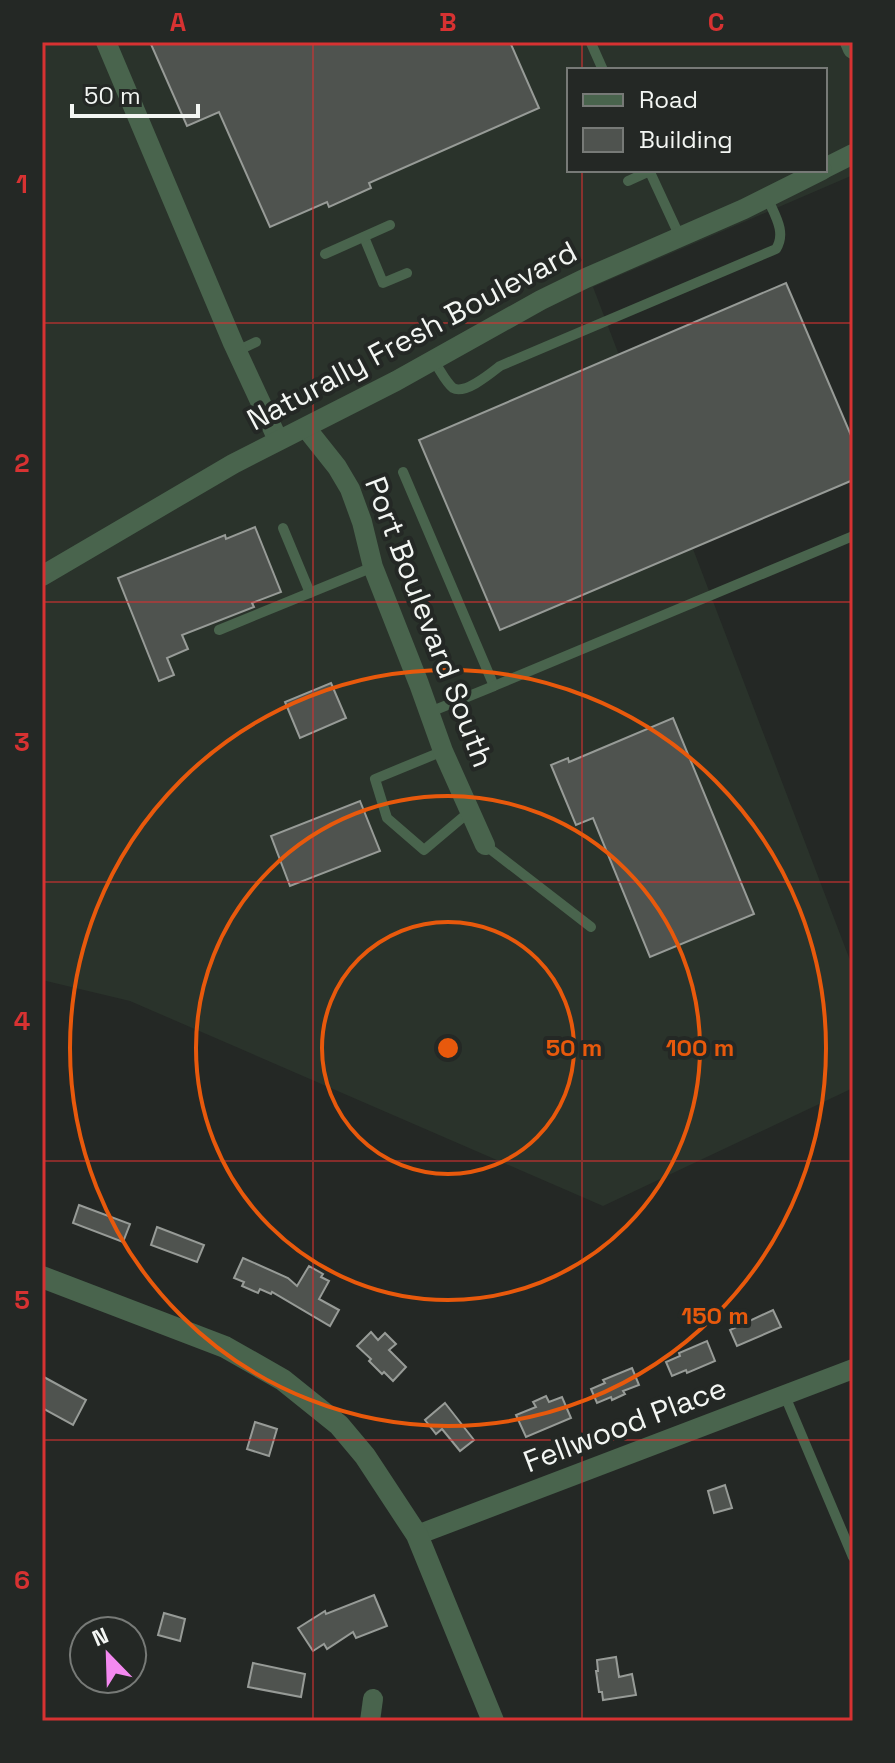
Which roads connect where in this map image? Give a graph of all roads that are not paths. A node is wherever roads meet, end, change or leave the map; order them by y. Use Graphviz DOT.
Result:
graph roads {
  1 [pos="106,42"];
  2 [pos="592,42"];
  3 [pos="850,42"];
  4 [pos="853,49"];
  5 [pos="602,68"];
  6 [pos="853,154"];
  7 [pos="827,167"];
  8 [pos="646,172"];
  9 [pos="651,172"];
  10 [pos="817,172"];
  11 [pos="628,181"];
  12 [pos="767,197"];
  13 [pos="390,225"];
  14 [pos="364,237"];
  15 [pos="680,237"];
  16 [pos="325,254"];
  17 [pos="407,273"];
  18 [pos="433,360"];
  19 [pos="306,428"];
  20 [pos="278,440"];
  21 [pos="403,472"];
  22 [pos="283,528"];
  23 [pos="853,536"];
  24 [pos="373,567"];
  25 [pos="42,576"];
  26 [pos="310,593"];
  27 [pos="219,630"];
  28 [pos="494,686"];
  29 [pos="430,712"];
  30 [pos="443,751"];
  31 [pos="469,812"];
  32 [pos="485,845"];
  33 [pos="591,927"];
  34 [pos="42,1277"];
  35 [pos="853,1369"];
  36 [pos="785,1396"];
  37 [pos="417,1535"];
  38 [pos="853,1557"];
  39 [pos="373,1699"];
  40 [pos="370,1721"];
  41 [pos="493,1721"];
  1 -- 20 [label="street"];
  2 -- 5 [label="lane"];
  3 -- 4 [label="street"];
  6 -- 7 [label="street, Naturally Fresh Boulevard"];
  8 -- 11 [label="lane"];
  9 -- 15 [label="lane"];
  10 -- 12 [label="street, Naturally Fresh Boulevard"];
  12 -- 15 [label="street, Naturally Fresh Boulevard"];
  12 -- 18 [label="lane"];
  13 -- 14 [label="lane"];
  14 -- 16 [label="lane"];
  14 -- 17 [label="lane"];
  15 -- 18 [label="street, Naturally Fresh Boulevard"];
  18 -- 19 [label="street, Naturally Fresh Boulevard"];
  19 -- 20 [label="street, Naturally Fresh Boulevard"];
  19 -- 24 [label="street, Port Boulevard South"];
  20 -- 25 [label="street, Naturally Fresh Boulevard"];
  21 -- 28 [label="lane"];
  22 -- 26 [label="lane"];
  23 -- 28 [label="lane"];
  24 -- 26 [label="lane"];
  24 -- 29 [label="street, Port Boulevard South"];
  26 -- 27 [label="lane"];
  28 -- 29 [label="lane"];
  29 -- 30 [label="street, Port Boulevard South"];
  30 -- 31 [label="street, Port Boulevard South"];
  30 -- 31 [label="lane"];
  31 -- 32 [label="street, Port Boulevard South"];
  32 -- 33 [label="lane"];
  34 -- 37 [label="street"];
  35 -- 36 [label="street, Fellwood Place"];
  36 -- 37 [label="street, Fellwood Place"];
  36 -- 38 [label="lane"];
  37 -- 41 [label="street"];
  39 -- 40 [label="street"];
}
